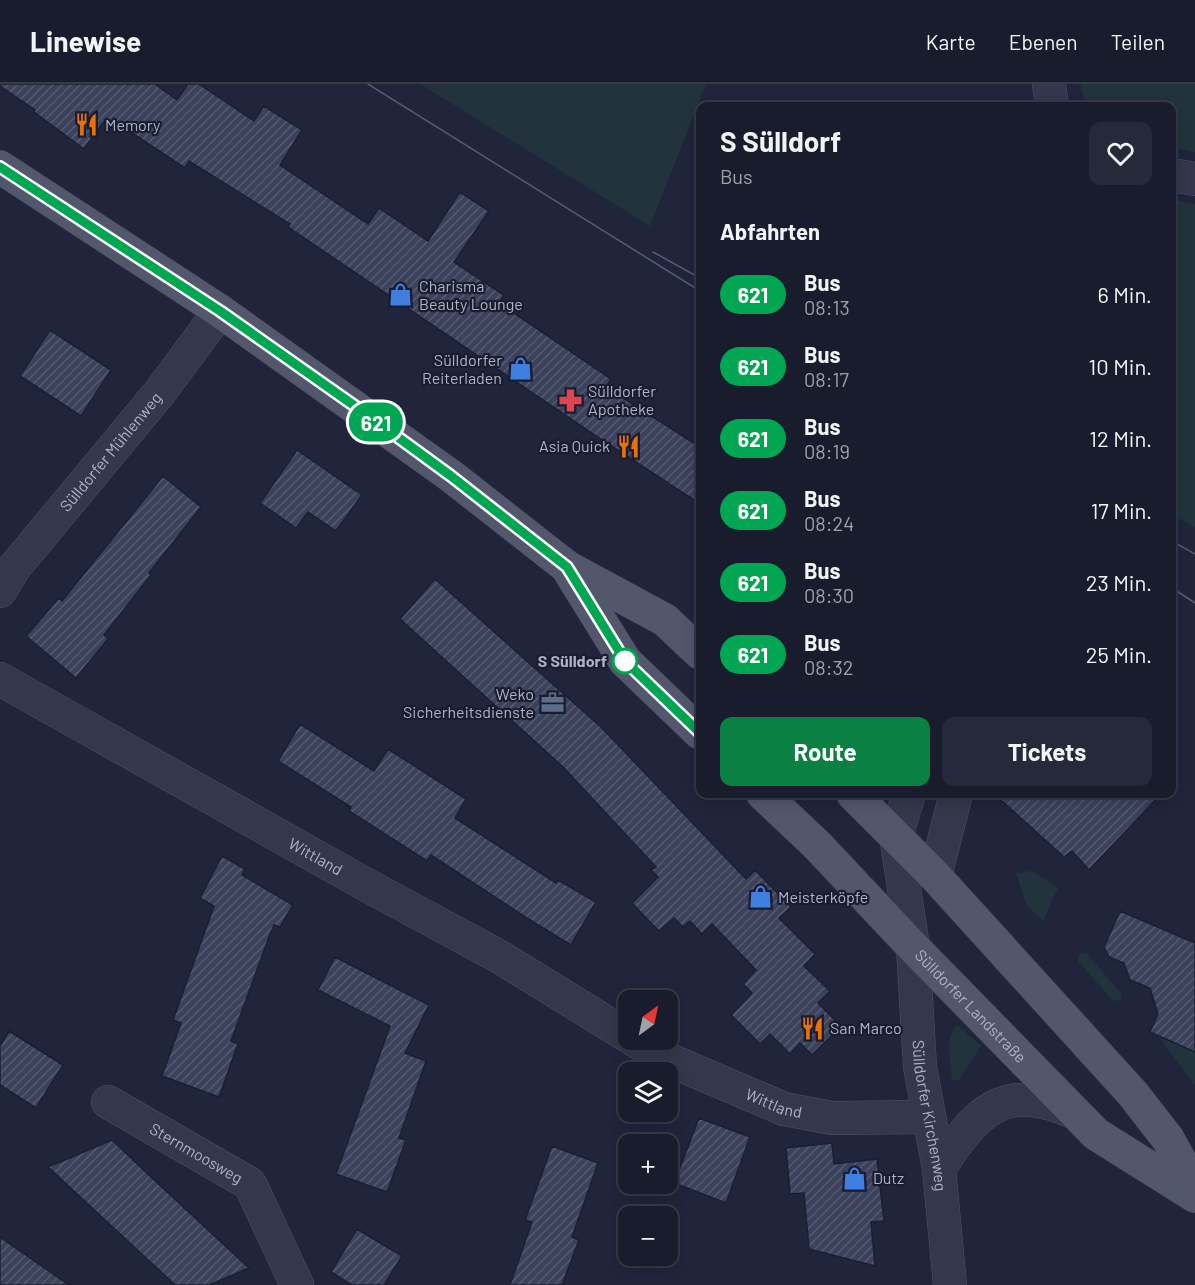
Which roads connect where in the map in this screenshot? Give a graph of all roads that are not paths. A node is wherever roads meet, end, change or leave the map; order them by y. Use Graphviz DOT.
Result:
graph roads {
  1 [pos="1049,84"];
  2 [pos="1051,102"];
  3 [pos="0,167"];
  4 [pos="1176,176"];
  5 [pos="1195,180"];
  6 [pos="220,311"];
  7 [pos="567,567"];
  8 [pos="0,591"];
  9 [pos="696,649"];
  10 [pos="0,679"];
  11 [pos="696,730"];
  12 [pos="768,798"];
  13 [pos="857,798"];
  14 [pos="908,798"];
  15 [pos="955,798"];
  16 [pos="896,836"];
  17 [pos="935,876"];
  18 [pos="912,948"];
  19 [pos="618,1030"];
  20 [pos="652,1050"];
  21 [pos="108,1102"];
  22 [pos="1073,1112"];
  23 [pos="928,1117"];
  24 [pos="939,1169"];
  25 [pos="1195,1188"];
  26 [pos="1195,1196"];
  27 [pos="297,1285"];
  28 [pos="950,1285"];
  1 -- 2 [label="street"];
  3 -- 6 [label="main road"];
  4 -- 5 [label="street"];
  6 -- 7 [label="main road"];
  6 -- 8 [label="street, Sülldorfer Mühlenweg"];
  7 -- 9 [label="main road"];
  7 -- 11 [label="main road"];
  10 -- 19 [label="street, Wittland"];
  12 -- 18 [label="main road, Sülldorfer Landstraße"];
  13 -- 16 [label="main road"];
  14 -- 16 [label="street, Sülldorfer Kirchenweg"];
  15 -- 17 [label="street, Sülldorfer Kirchenweg"];
  16 -- 17 [label="main road"];
  16 -- 18 [label="street, Sülldorfer Kirchenweg"];
  17 -- 18 [label="street, Sülldorfer Kirchenweg"];
  17 -- 25 [label="main road"];
  18 -- 22 [label="main road, Sülldorfer Landstraße"];
  18 -- 23 [label="street, Sülldorfer Kirchenweg"];
  20 -- 23 [label="street, Wittland"];
  21 -- 27 [label="street, Sternmoosweg"];
  22 -- 24 [label="street"];
  22 -- 26 [label="main road, Sülldorfer Landstraße"];
  23 -- 24 [label="street, Sülldorfer Kirchenweg"];
  24 -- 28 [label="street, Sülldorfer Kirchenweg"];
}
